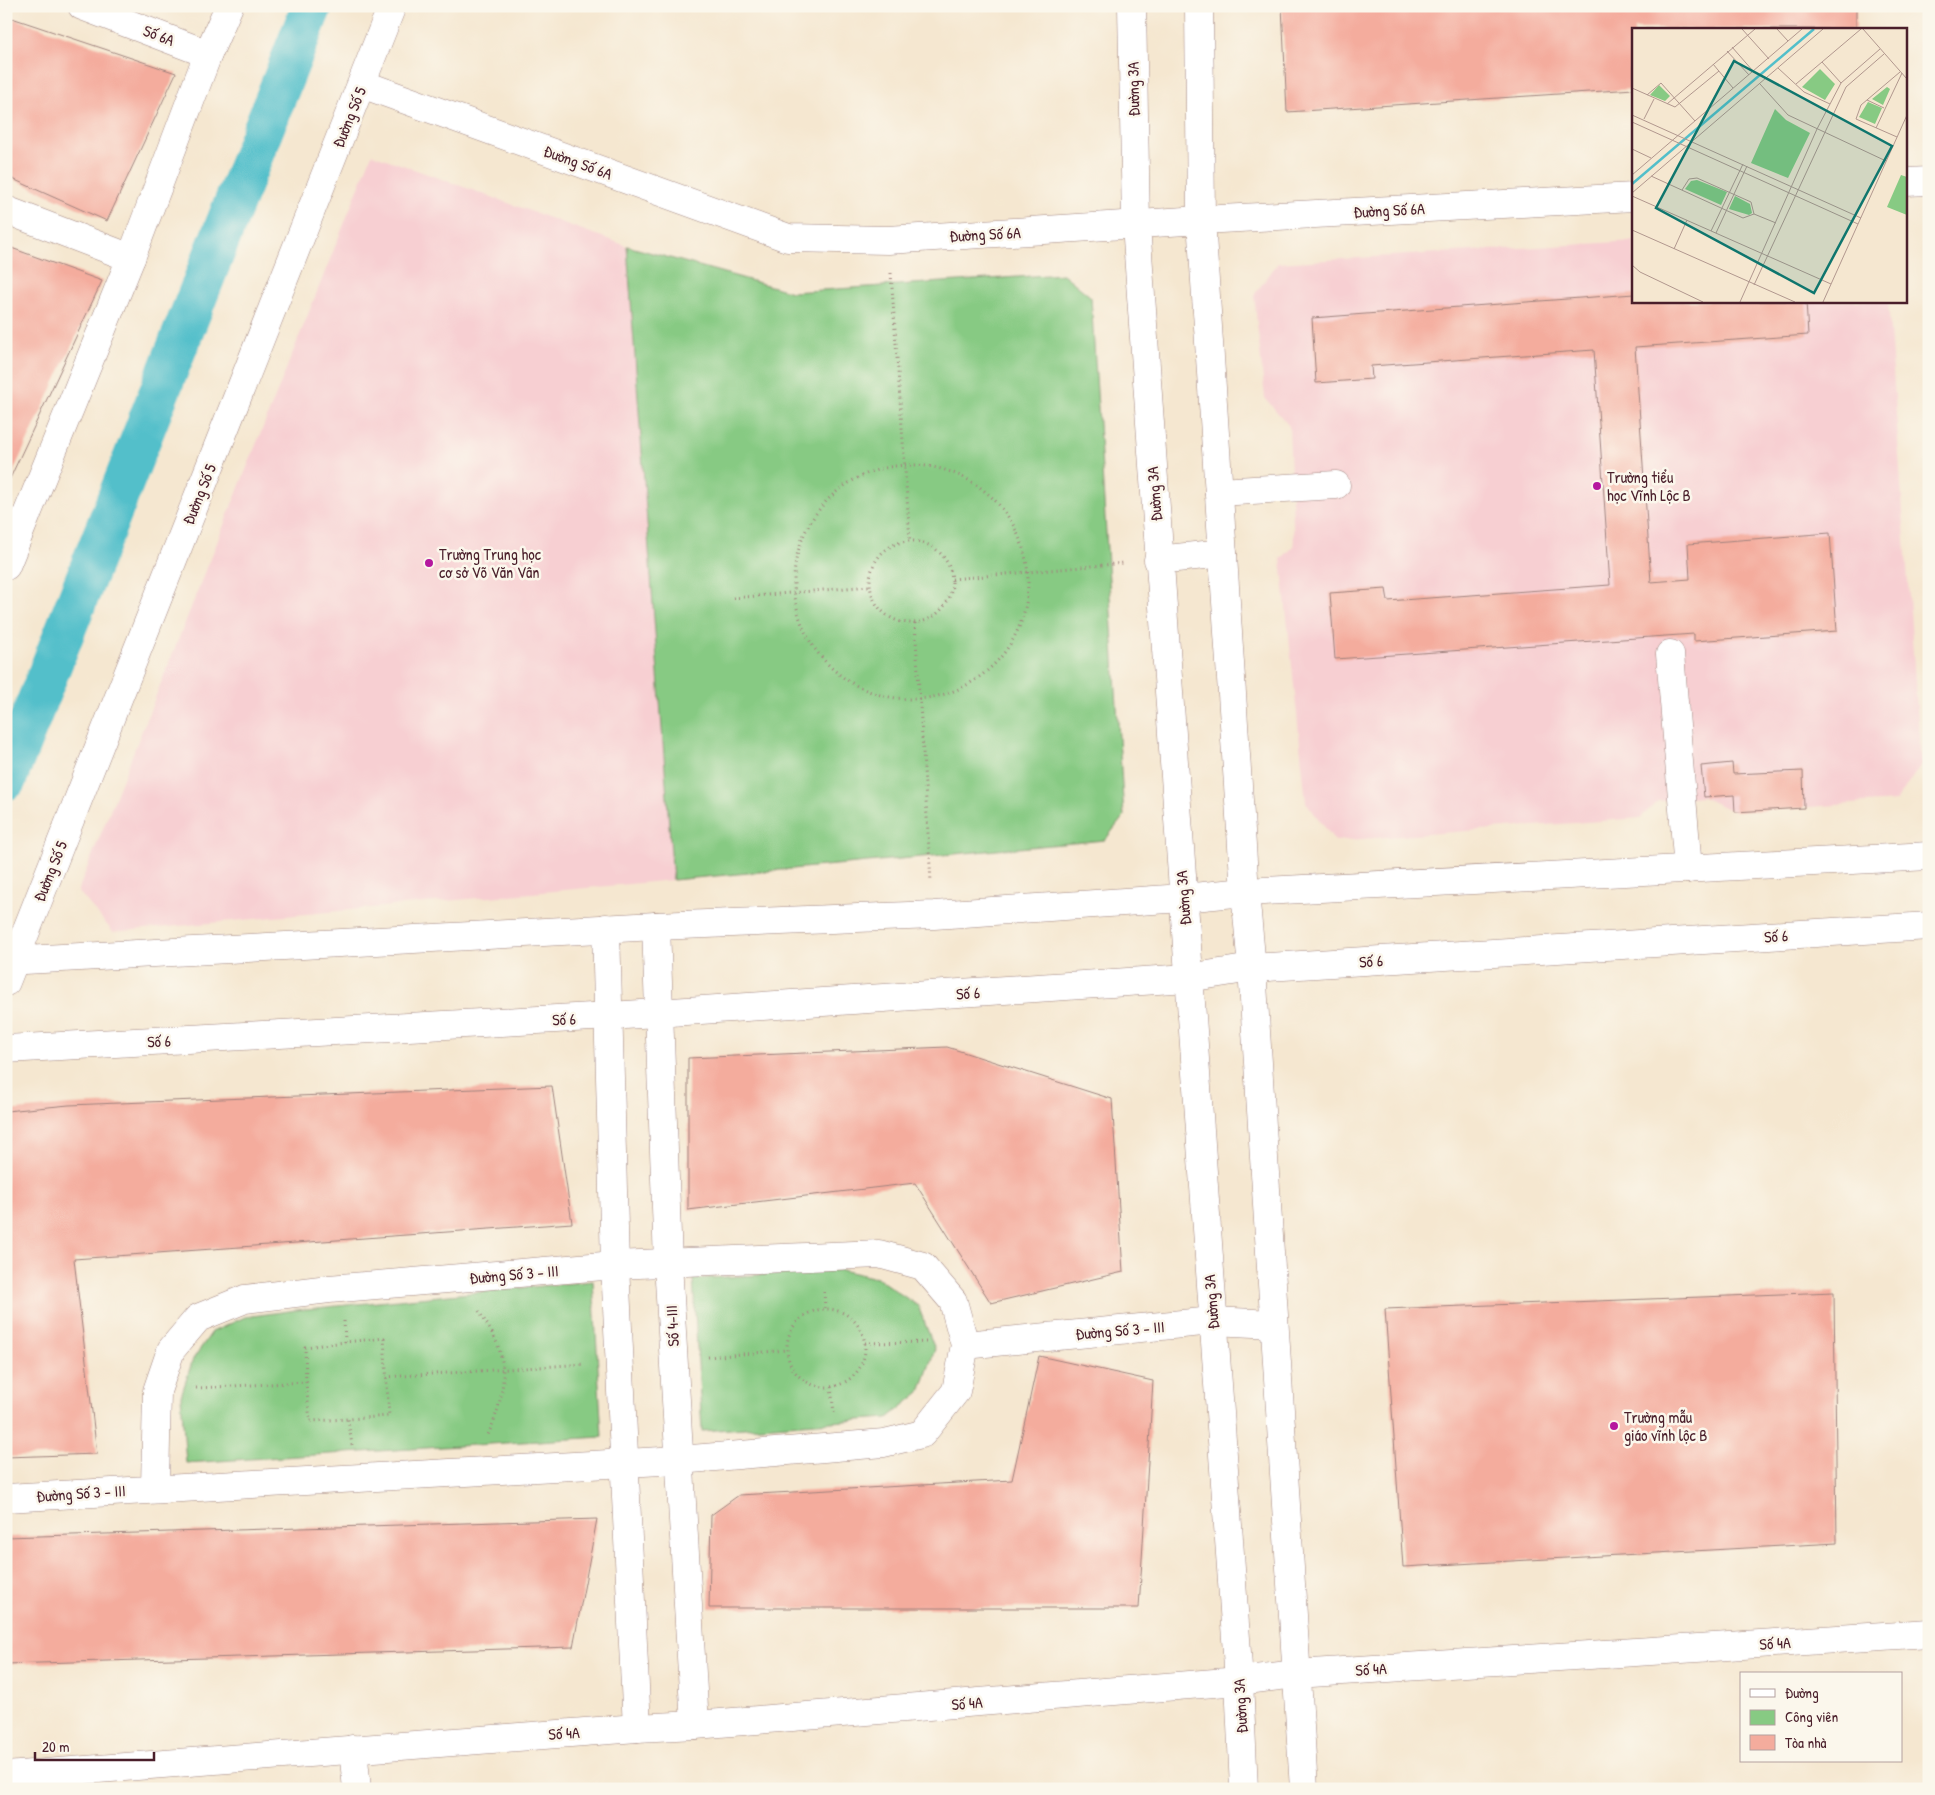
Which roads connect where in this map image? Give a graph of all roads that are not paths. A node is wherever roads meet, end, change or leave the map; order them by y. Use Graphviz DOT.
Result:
graph roads {
  1 [pos="82,6"];
  2 [pos="229,6"];
  3 [pos="392,6"];
  4 [pos="1132,6"];
  5 [pos="1199,6"];
  6 [pos="208,54"];
  7 [pos="362,84"];
  8 [pos="1929,181"];
  9 [pos="1908,182"];
  10 [pos="1632,197"];
  11 [pos="6,210"];
  12 [pos="1201,220"];
  13 [pos="1136,225"];
  14 [pos="131,258"];
  15 [pos="1336,485"];
  16 [pos="1219,492"];
  17 [pos="1223,553"];
  18 [pos="1158,560"];
  19 [pos="6,566"];
  20 [pos="1670,654"];
  21 [pos="1929,856"];
  22 [pos="1688,869"];
  23 [pos="1245,892"];
  24 [pos="1183,898"];
  25 [pos="656,926"];
  26 [pos="1929,926"];
  27 [pos="606,928"];
  28 [pos="9,968"];
  29 [pos="1252,968"];
  30 [pos="1188,978"];
  31 [pos="659,1013"];
  32 [pos="610,1016"];
  33 [pos="6,1049"];
  34 [pos="668,1263"];
  35 [pos="616,1265"];
  36 [pos="1213,1322"];
  37 [pos="1274,1324"];
  38 [pos="965,1345"];
  39 [pos="680,1460"];
  40 [pos="625,1462"];
  41 [pos="155,1488"];
  42 [pos="6,1498"];
  43 [pos="1929,1633"];
  44 [pos="1296,1674"];
  45 [pos="1239,1682"];
  46 [pos="695,1725"];
  47 [pos="637,1728"];
  48 [pos="353,1749"];
  49 [pos="6,1776"];
  50 [pos="357,1789"];
  51 [pos="1244,1789"];
  52 [pos="1304,1789"];
  1 -- 6 [label="street, Số 6A"];
  2 -- 6 [label="street"];
  3 -- 7 [label="street, Đường Số 5"];
  4 -- 13 [label="street, Đường 3A"];
  5 -- 12 [label="street"];
  6 -- 14 [label="street"];
  7 -- 13 [label="street, Đường Số 6A"];
  7 -- 28 [label="street, Đường Số 5"];
  8 -- 9 [label="street"];
  10 -- 12 [label="street, Đường Số 6A"];
  11 -- 14 [label="street"];
  12 -- 13 [label="street, Đường Số 6A"];
  12 -- 16 [label="street"];
  13 -- 18 [label="street, Đường 3A"];
  14 -- 19 [label="street"];
  15 -- 16 [label="street"];
  16 -- 17 [label="street"];
  17 -- 18 [label="street"];
  17 -- 23 [label="street"];
  18 -- 24 [label="street, Đường 3A"];
  20 -- 22 [label="street"];
  21 -- 22 [label="street"];
  22 -- 23 [label="street"];
  23 -- 24 [label="street"];
  23 -- 29 [label="street"];
  24 -- 25 [label="street"];
  24 -- 30 [label="street, Đường 3A"];
  25 -- 27 [label="street"];
  25 -- 31 [label="street, Số 4-III"];
  26 -- 29 [label="street, Số 6"];
  27 -- 28 [label="street"];
  27 -- 32 [label="street"];
  29 -- 30 [label="street, Số 6"];
  29 -- 37 [label="street"];
  30 -- 31 [label="street, Số 6"];
  30 -- 36 [label="street, Đường 3A"];
  31 -- 32 [label="street, Số 6"];
  31 -- 34 [label="street, Số 4-III"];
  32 -- 33 [label="street, Số 6"];
  32 -- 35 [label="street"];
  34 -- 35 [label="street, Đường Số 3 - III"];
  34 -- 38 [label="street, Đường Số 3 - III"];
  34 -- 39 [label="street, Số 4-III"];
  35 -- 40 [label="street"];
  35 -- 41 [label="street, Đường Số 3 - III"];
  36 -- 37 [label="street, Đường Số 3 - III"];
  36 -- 38 [label="street, Đường Số 3 - III"];
  36 -- 45 [label="street, Đường 3A"];
  37 -- 44 [label="street"];
  38 -- 39 [label="street, Đường Số 3 - III"];
  39 -- 40 [label="street, Đường Số 3 - III"];
  39 -- 46 [label="street, Số 4-III"];
  40 -- 41 [label="street, Đường Số 3 - III"];
  40 -- 47 [label="street"];
  41 -- 42 [label="street, Đường Số 3 - III"];
  43 -- 44 [label="street, Số 4A"];
  44 -- 45 [label="street, Số 4A"];
  44 -- 52 [label="street"];
  45 -- 46 [label="street, Số 4A"];
  45 -- 51 [label="street, Đường 3A"];
  46 -- 47 [label="street, Số 4A"];
  47 -- 48 [label="street, Số 4A"];
  48 -- 49 [label="street, Số 4A"];
  48 -- 50 [label="street"];
}
